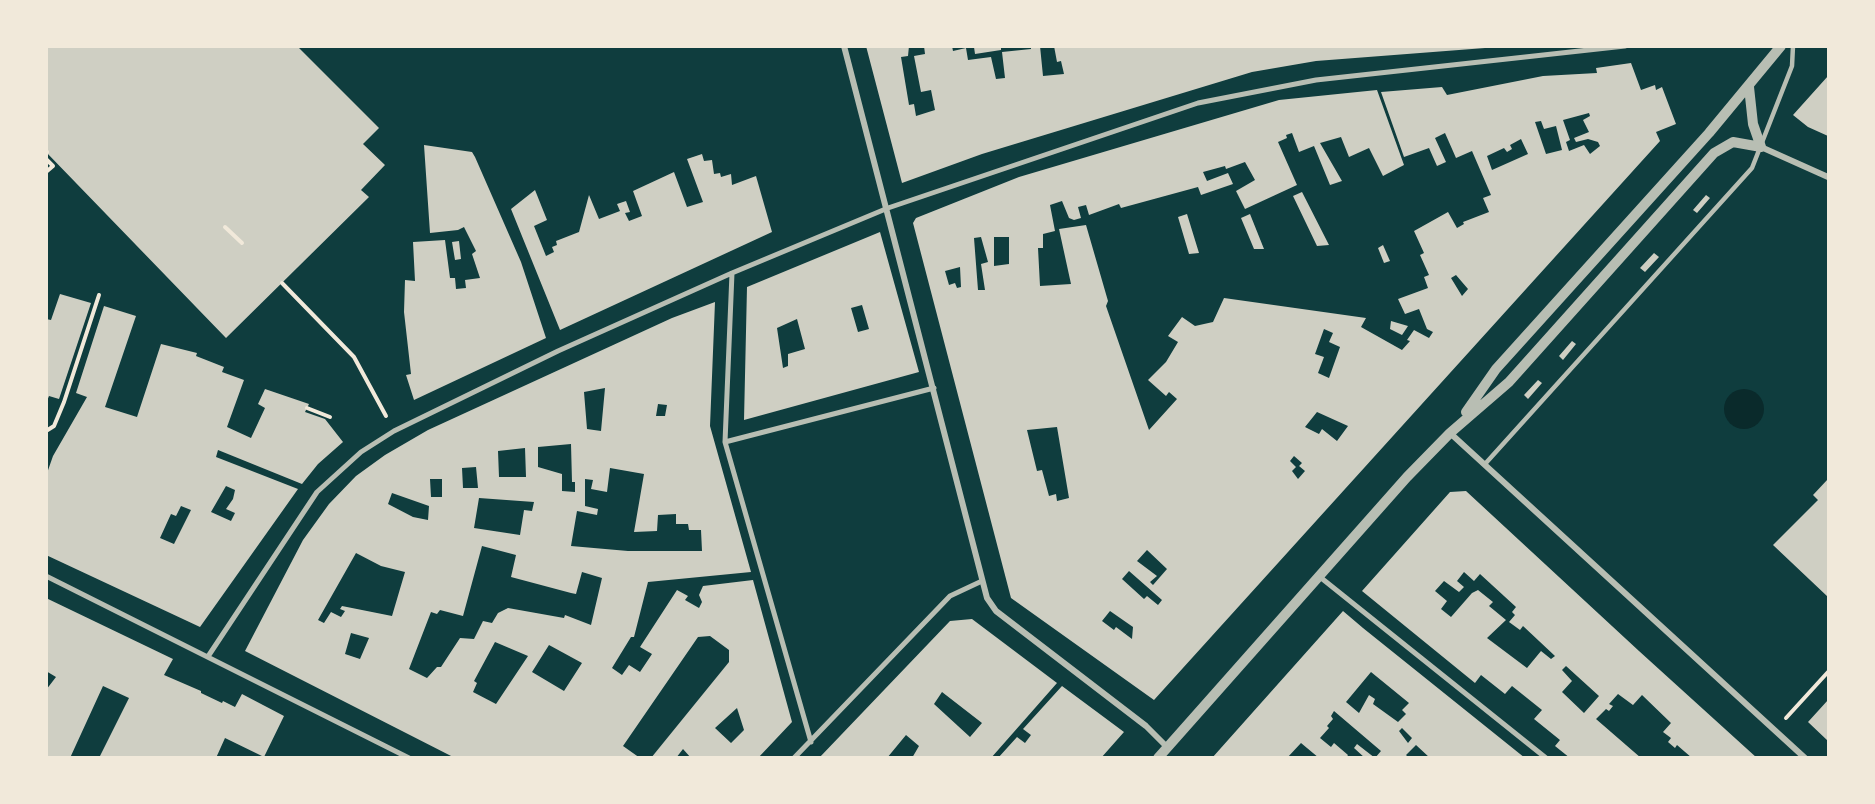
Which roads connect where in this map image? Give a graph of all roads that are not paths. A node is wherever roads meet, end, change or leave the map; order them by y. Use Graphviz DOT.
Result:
graph roads {
  1 [pos="844,46"];
  2 [pos="1625,46"];
  3 [pos="1781,46"];
  4 [pos="1793,46"];
  5 [pos="1749,87"];
  6 [pos="1761,147"];
  7 [pos="1828,177"];
  8 [pos="888,208"];
  9 [pos="732,273"];
  10 [pos="934,388"];
  11 [pos="1450,433"];
  12 [pos="725,442"];
  13 [pos="1485,464"];
  14 [pos="46,576"];
  15 [pos="1320,577"];
  16 [pos="982,581"];
  17 [pos="209,655"];
  18 [pos="811,741"];
  19 [pos="1167,747"];
  20 [pos="409,758"];
  21 [pos="795,758"];
  22 [pos="1158,758"];
  23 [pos="1546,758"];
  24 [pos="1805,758"];
  1 -- 8 [label="street"];
  2 -- 8 [label="street"];
  3 -- 5 [label="street"];
  4 -- 6 [label="lane"];
  5 -- 6 [label="street"];
  5 -- 11 [label="street"];
  6 -- 7 [label="street"];
  6 -- 11 [label="street"];
  6 -- 13 [label="lane"];
  8 -- 9 [label="street"];
  8 -- 10 [label="street"];
  9 -- 12 [label="street"];
  9 -- 17 [label="street"];
  10 -- 12 [label="street"];
  10 -- 16 [label="street"];
  11 -- 13 [label="street"];
  11 -- 15 [label="street"];
  12 -- 18 [label="street"];
  13 -- 24 [label="street"];
  14 -- 17 [label="street"];
  15 -- 19 [label="street"];
  15 -- 23 [label="street"];
  16 -- 18 [label="street"];
  16 -- 19 [label="street"];
  17 -- 20 [label="street"];
  18 -- 21 [label="street"];
  19 -- 22 [label="street"];
}
